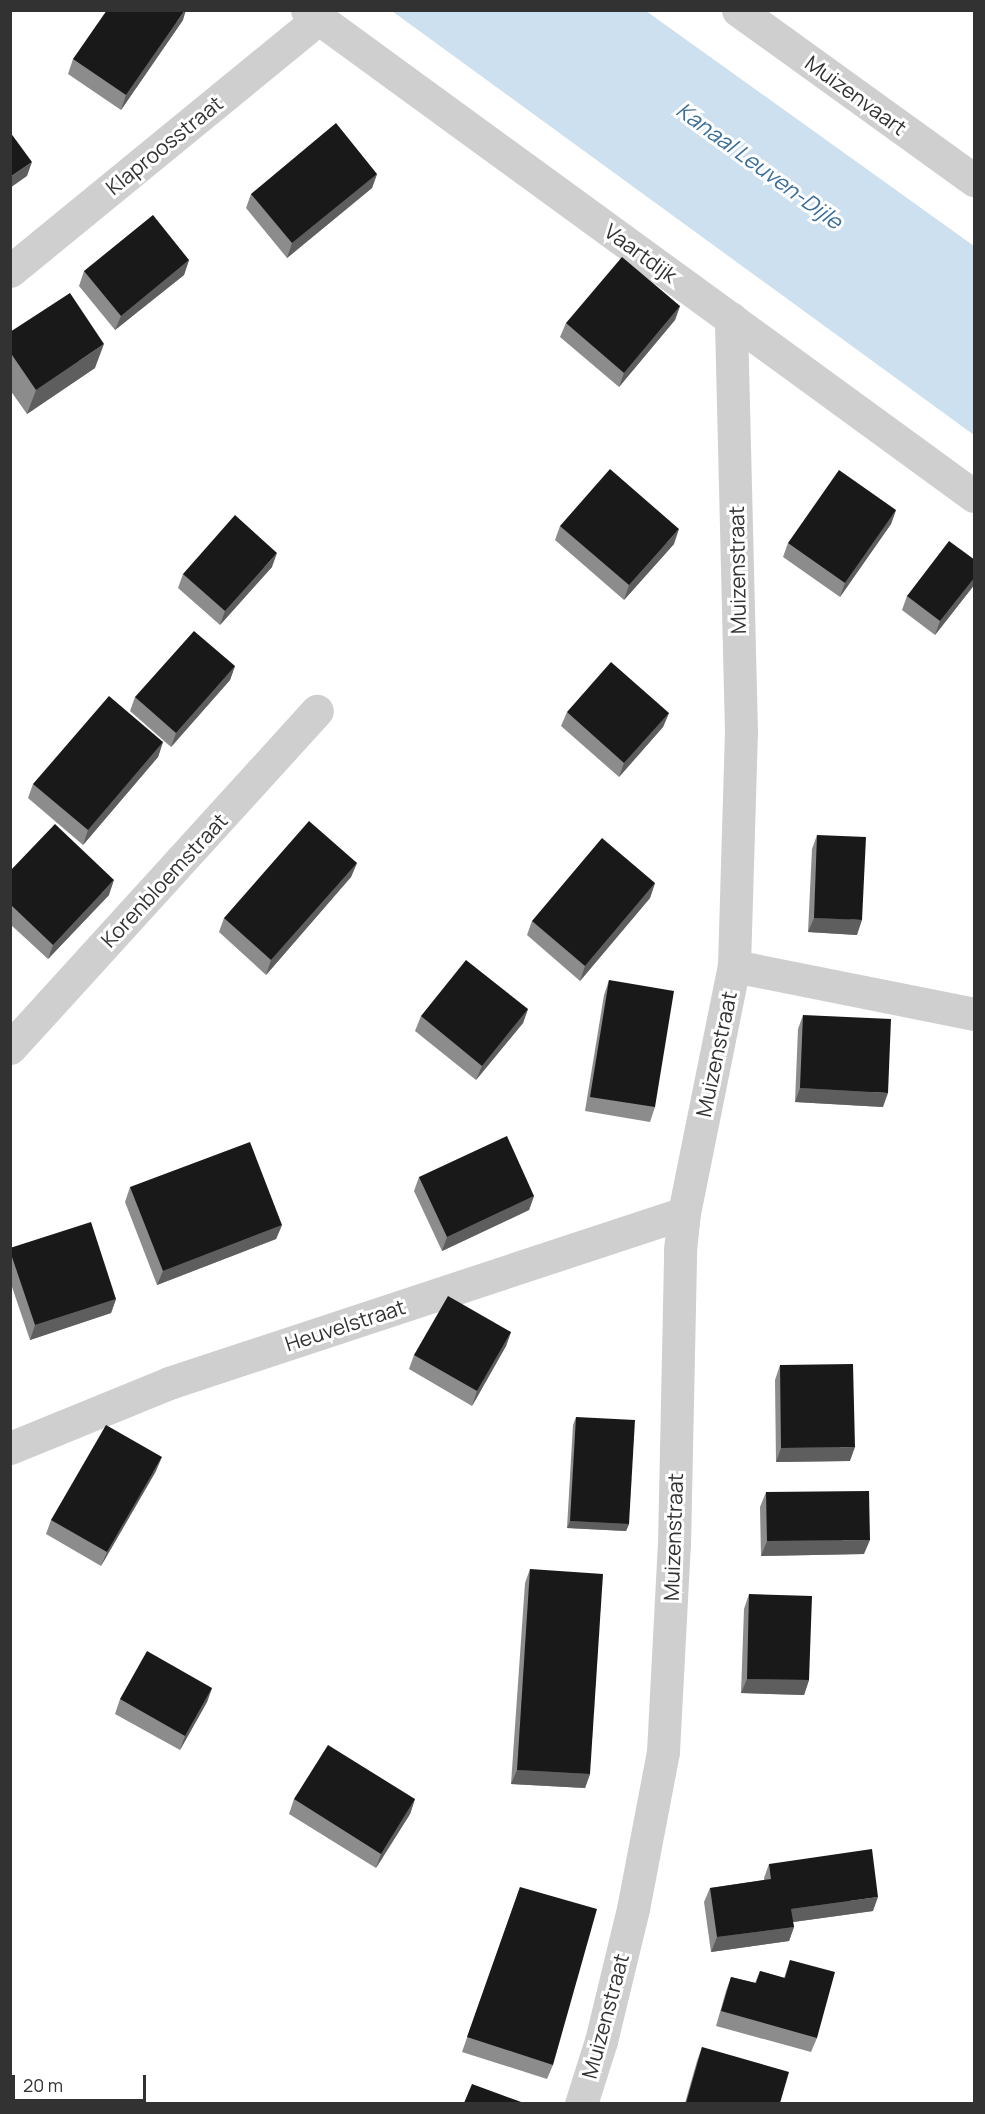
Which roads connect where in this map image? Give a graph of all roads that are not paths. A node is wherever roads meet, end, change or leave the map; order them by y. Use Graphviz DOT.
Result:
graph roads {
  1 [pos="738,10"];
  2 [pos="312,15"];
  3 [pos="975,180"];
  4 [pos="10,271"];
  5 [pos="731,318"];
  6 [pos="975,495"];
  7 [pos="317,711"];
  8 [pos="734,966"];
  9 [pos="975,1014"];
  10 [pos="10,1048"];
  11 [pos="684,1213"];
  12 [pos="10,1448"];
  13 [pos="581,2103"];
  1 -- 3 [label="street, Muizenvaart"];
  2 -- 4 [label="street, Klaproosstraat"];
  2 -- 5 [label="street, Vaartdijk"];
  5 -- 6 [label="street, Vaartdijk"];
  5 -- 8 [label="street, Muizenstraat"];
  7 -- 10 [label="street, Korenbloemstraat"];
  8 -- 9 [label="street, Muizenstraat"];
  8 -- 11 [label="street, Muizenstraat"];
  11 -- 12 [label="street, Heuvelstraat"];
  11 -- 13 [label="street, Muizenstraat"];
}
